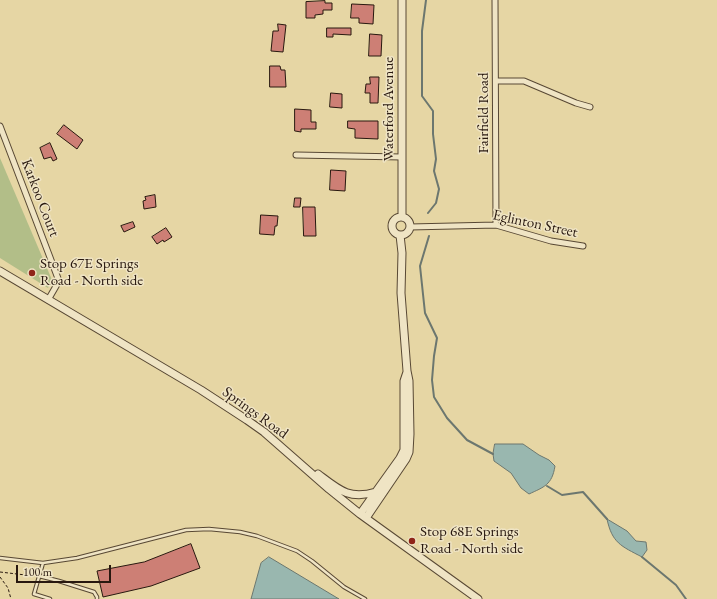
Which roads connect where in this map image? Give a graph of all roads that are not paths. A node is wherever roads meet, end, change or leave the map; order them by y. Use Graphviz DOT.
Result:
graph roads {
  1 [pos="402,0"];
  2 [pos="495,0"];
  3 [pos="496,81"];
  4 [pos="590,107"];
  5 [pos="0,126"];
  6 [pos="296,155"];
  7 [pos="402,157"];
  8 [pos="402,217"];
  9 [pos="496,225"];
  10 [pos="410,227"];
  11 [pos="400,235"];
  12 [pos="583,246"];
  13 [pos="0,271"];
  14 [pos="48,300"];
  15 [pos="407,372"];
  16 [pos="249,421"];
  17 [pos="376,492"];
  18 [pos="363,516"];
  19 [pos="0,558"];
  20 [pos="43,563"];
  21 [pos="39,576"];
  22 [pos="50,599"];
  23 [pos="97,599"];
  24 [pos="366,599"];
  25 [pos="478,599"];
  1 -- 7 [label="street, Waterford Avenue"];
  2 -- 3 [label="street, Fairfield Road"];
  3 -- 4 [label="street"];
  3 -- 9 [label="street, Fairfield Road"];
  5 -- 14 [label="street, Karkoo Court"];
  6 -- 7 [label="street"];
  7 -- 8 [label="street, Waterford Avenue"];
  8 -- 10 [label="street"];
  8 -- 11 [label="street"];
  9 -- 10 [label="street, Eglinton Street"];
  9 -- 12 [label="street, Eglinton Street"];
  10 -- 11 [label="street"];
  11 -- 15 [label="street"];
  13 -- 14 [label="street, Springs Road"];
  14 -- 16 [label="street, Springs Road"];
  15 -- 17 [label="street"];
  15 -- 18 [label="street"];
  16 -- 17 [label="street"];
  16 -- 18 [label="street, Springs Road"];
  17 -- 18 [label="street"];
  18 -- 25 [label="street, Springs Road"];
  19 -- 20 [label="lane"];
  20 -- 21 [label="lane"];
  20 -- 24 [label="lane"];
  21 -- 22 [label="lane"];
  21 -- 23 [label="lane"];
}
